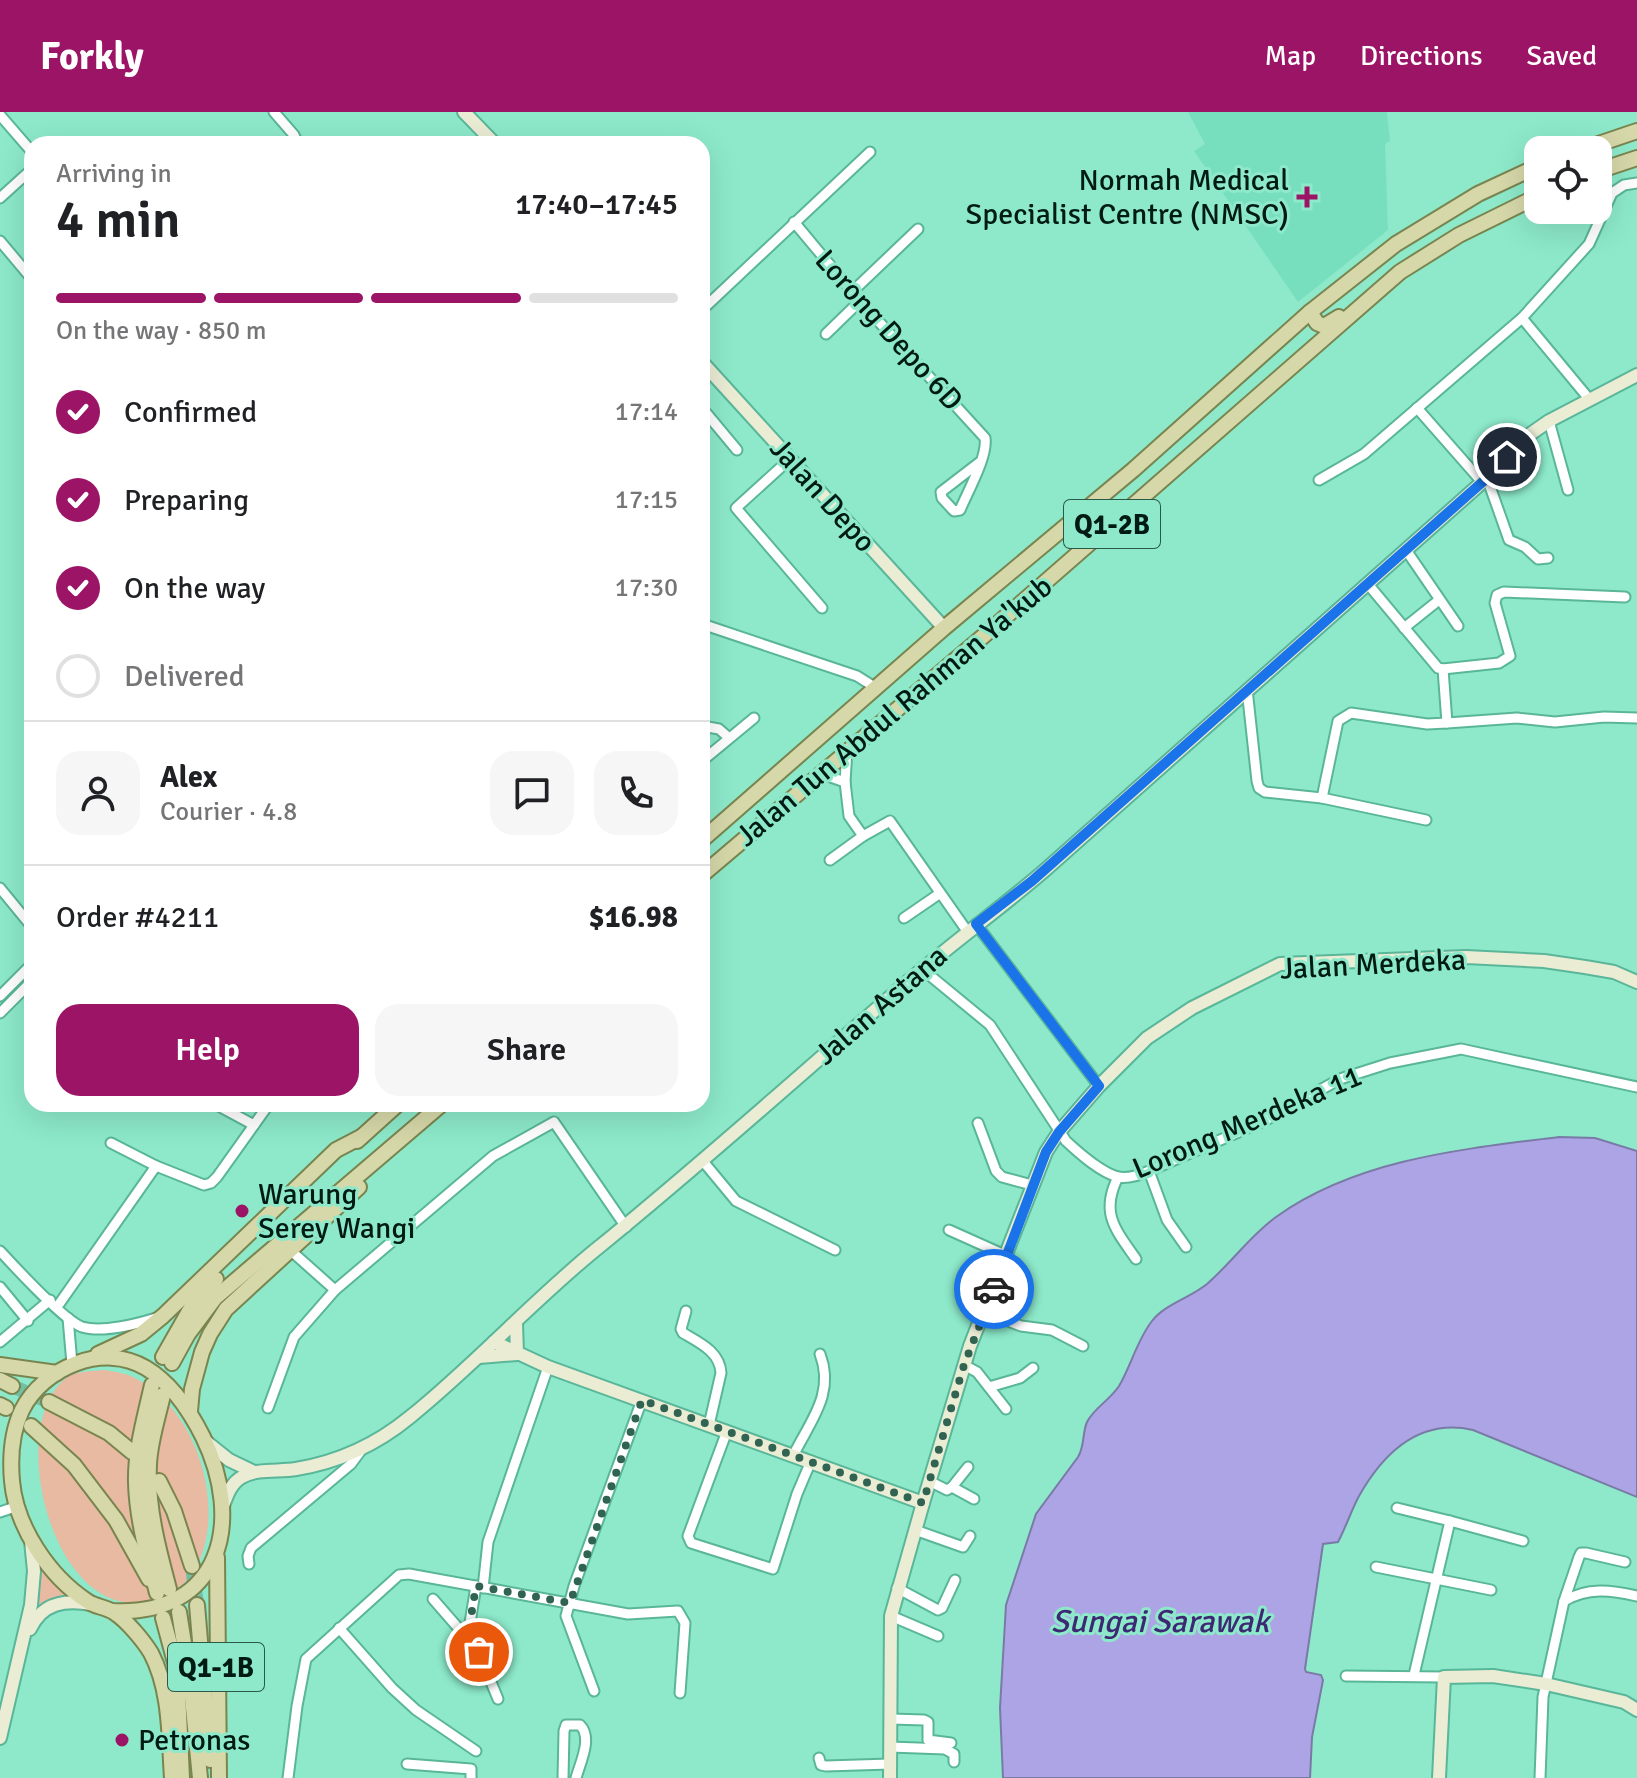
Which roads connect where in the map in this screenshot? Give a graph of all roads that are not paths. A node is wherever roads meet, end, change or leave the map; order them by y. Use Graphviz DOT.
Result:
graph roads {
  1 [pos="274,112"];
  2 [pos="464,112"];
  3 [pos="0,115"];
  4 [pos="1637,131"];
  5 [pos="294,136"];
  6 [pos="487,136"];
  7 [pos="1612,139"];
  8 [pos="24,143"];
  9 [pos="870,152"];
  10 [pos="1637,158"];
  11 [pos="1612,166"];
  12 [pos="1524,173"];
  13 [pos="24,176"];
  14 [pos="1637,183"];
  15 [pos="0,198"];
  16 [pos="1524,203"];
  17 [pos="794,222"];
  18 [pos="918,229"];
  19 [pos="0,241"];
  20 [pos="24,270"];
  21 [pos="1400,272"];
  22 [pos="853,291"];
  23 [pos="860,301"];
  24 [pos="710,302"];
  25 [pos="1310,312"];
  26 [pos="1522,318"];
  27 [pos="826,334"];
  28 [pos="710,371"];
  29 [pos="1637,375"];
  30 [pos="1590,400"];
  31 [pos="1417,408"];
  32 [pos="710,418"];
  33 [pos="1549,421"];
  34 [pos="737,450"];
  35 [pos="790,459"];
  36 [pos="980,462"];
  37 [pos="1319,480"];
  38 [pos="1484,480"];
  39 [pos="1568,490"];
  40 [pos="1406,550"];
  41 [pos="1548,558"];
  42 [pos="1367,583"];
  43 [pos="1625,597"];
  44 [pos="1439,600"];
  45 [pos="822,608"];
  46 [pos="1458,626"];
  47 [pos="710,627"];
  48 [pos="944,628"];
  49 [pos="1404,628"];
  50 [pos="1443,669"];
  51 [pos="876,688"];
  52 [pos="1247,689"];
  53 [pos="754,718"];
  54 [pos="1637,718"];
  55 [pos="1447,723"];
  56 [pos="710,727"];
  57 [pos="728,737"];
  58 [pos="847,750"];
  59 [pos="710,754"];
  60 [pos="819,773"];
  61 [pos="845,782"];
  62 [pos="1322,798"];
  63 [pos="1426,820"];
  64 [pos="710,833"];
  65 [pos="863,836"];
  66 [pos="830,860"];
  67 [pos="710,868"];
  68 [pos="0,888"];
  69 [pos="939,894"];
  70 [pos="24,917"];
  71 [pos="904,918"];
  72 [pos="972,928"];
  73 [pos="922,969"];
  74 [pos="24,972"];
  75 [pos="1637,982"];
  76 [pos="24,989"];
  77 [pos="0,996"];
  78 [pos="0,1013"];
  79 [pos="1099,1086"];
  80 [pos="1637,1087"];
  81 [pos="230,1112"];
  82 [pos="263,1112"];
  83 [pos="389,1112"];
  84 [pos="433,1112"];
  85 [pos="978,1123"];
  86 [pos="254,1125"];
  87 [pos="1059,1132"];
  88 [pos="361,1137"];
  89 [pos="111,1143"];
  90 [pos="383,1155"];
  91 [pos="702,1160"];
  92 [pos="156,1166"];
  93 [pos="1149,1171"];
  94 [pos="1118,1177"];
  95 [pos="1032,1185"];
  96 [pos="626,1227"];
  97 [pos="949,1230"];
  98 [pos="1186,1247"];
  99 [pos="289,1249"];
  100 [pos="835,1250"];
  101 [pos="0,1251"];
  102 [pos="1007,1256"];
  103 [pos="1136,1259"];
  104 [pos="0,1287"];
  105 [pos="335,1290"];
  106 [pos="54,1304"];
  107 [pos="686,1311"];
  108 [pos="985,1312"];
  109 [pos="163,1316"];
  110 [pos="68,1318"];
  111 [pos="28,1321"];
  112 [pos="516,1323"];
  113 [pos="0,1342"];
  114 [pos="494,1342"];
  115 [pos="1083,1346"];
  116 [pos="517,1354"];
  117 [pos="820,1354"];
  118 [pos="478,1358"];
  119 [pos="87,1360"];
  120 [pos="72,1364"];
  121 [pos="0,1365"];
  122 [pos="964,1365"];
  123 [pos="548,1367"];
  124 [pos="1033,1368"];
  125 [pos="57,1373"];
  126 [pos="989,1387"];
  127 [pos="158,1390"];
  128 [pos="642,1400"];
  129 [pos="49,1402"];
  130 [pos="268,1408"];
  131 [pos="1006,1409"];
  132 [pos="190,1411"];
  133 [pos="709,1425"];
  134 [pos="31,1426"];
  135 [pos="727,1431"];
  136 [pos="204,1440"];
  137 [pos="362,1449"];
  138 [pos="132,1452"];
  139 [pos="794,1454"];
  140 [pos="811,1461"];
  141 [pos="0,1463"];
  142 [pos="968,1467"];
  143 [pos="254,1472"];
  144 [pos="159,1481"];
  145 [pos="929,1481"];
  146 [pos="952,1487"];
  147 [pos="974,1499"];
  148 [pos="16,1501"];
  149 [pos="923,1503"];
  150 [pos="1397,1508"];
  151 [pos="222,1509"];
  152 [pos="0,1512"];
  153 [pos="1450,1521"];
  154 [pos="915,1530"];
  155 [pos="970,1536"];
  156 [pos="31,1539"];
  157 [pos="1523,1541"];
  158 [pos="217,1556"];
  159 [pos="1625,1562"];
  160 [pos="249,1564"];
  161 [pos="192,1566"];
  162 [pos="1376,1567"];
  163 [pos="1436,1578"];
  164 [pos="955,1580"];
  165 [pos="480,1587"];
  166 [pos="897,1588"];
  167 [pos="1491,1590"];
  168 [pos="1637,1596"];
  169 [pos="433,1599"];
  170 [pos="1564,1601"];
  171 [pos="570,1603"];
  172 [pos="91,1604"];
  173 [pos="197,1605"];
  174 [pos="113,1611"];
  175 [pos="179,1612"];
  176 [pos="891,1616"];
  177 [pos="163,1618"];
  178 [pos="339,1628"];
  179 [pos="469,1629"];
  180 [pos="938,1636"];
  181 [pos="24,1642"];
  182 [pos="1414,1675"];
  183 [pos="1346,1676"];
  184 [pos="1444,1677"];
  185 [pos="1546,1684"];
  186 [pos="594,1691"];
  187 [pos="680,1693"];
  188 [pos="498,1699"];
  189 [pos="1637,1710"];
  190 [pos="891,1719"];
  191 [pos="0,1738"];
  192 [pos="951,1743"];
  193 [pos="890,1747"];
  194 [pos="476,1751"];
  195 [pos="819,1758"];
  196 [pos="954,1762"];
  197 [pos="407,1764"];
  198 [pos="890,1771"];
  199 [pos="172,1778"];
  200 [pos="182,1778"];
  201 [pos="200,1778"];
  202 [pos="211,1778"];
  203 [pos="219,1778"];
  204 [pos="288,1778"];
  205 [pos="295,1778"];
  206 [pos="471,1778"];
  207 [pos="563,1778"];
  208 [pos="576,1778"];
  209 [pos="1439,1778"];
  210 [pos="1540,1778"];
  1 -- 5 [label="street"];
  2 -- 6 [label="main road"];
  3 -- 8 [label="street"];
  4 -- 7 [label="main road"];
  9 -- 17 [label="street"];
  10 -- 11 [label="main road"];
  12 -- 25 [label="main road, Jalan Tun Abdul Rahman Ya'kub"];
  13 -- 15 [label="street"];
  14 -- 26 [label="street"];
  16 -- 21 [label="main road, Jalan Tun Abdul Rahman Ya'kub / Q1-2B"];
  17 -- 22 [label="street, Lorong Depo 6D"];
  17 -- 24 [label="street"];
  18 -- 22 [label="street"];
  19 -- 20 [label="street"];
  21 -- 25 [label="main road"];
  21 -- 58 [label="main road, Jalan Tun Abdul Rahman Ya'kub / Q1-2B"];
  22 -- 23 [label="street, Lorong Depo 6D"];
  23 -- 27 [label="street"];
  23 -- 36 [label="street, Lorong Depo 6D"];
  25 -- 48 [label="main road, Jalan Tun Abdul Rahman Ya'kub"];
  26 -- 30 [label="street"];
  26 -- 31 [label="street"];
  28 -- 35 [label="main road, Jalan Depo"];
  29 -- 30 [label="main road, Jalan Astana"];
  30 -- 33 [label="main road, Jalan Astana"];
  31 -- 37 [label="street"];
  31 -- 38 [label="street"];
  32 -- 34 [label="street"];
  33 -- 38 [label="main road, Jalan Astana"];
  33 -- 39 [label="street"];
  35 -- 45 [label="street"];
  35 -- 48 [label="main road, Jalan Depo"];
  36 -- 36 [label="street"];
  38 -- 40 [label="main road, Jalan Astana"];
  38 -- 41 [label="street"];
  40 -- 42 [label="main road, Jalan Astana"];
  40 -- 44 [label="street"];
  42 -- 49 [label="street"];
  42 -- 52 [label="main road, Jalan Astana"];
  43 -- 50 [label="street"];
  44 -- 46 [label="street"];
  44 -- 49 [label="street"];
  47 -- 51 [label="street"];
  48 -- 51 [label="main road, Jalan Tun Abdul Rahman Ya'kub"];
  49 -- 50 [label="street"];
  50 -- 55 [label="street"];
  51 -- 64 [label="main road, Jalan Tun Abdul Rahman Ya'kub"];
  52 -- 62 [label="street"];
  52 -- 72 [label="main road, Jalan Astana"];
  53 -- 57 [label="street"];
  54 -- 55 [label="street"];
  55 -- 62 [label="street"];
  56 -- 57 [label="street"];
  57 -- 59 [label="street"];
  58 -- 60 [label="main road, Jalan Tun Abdul Rahman Ya'kub / Q1-2B"];
  58 -- 61 [label="street"];
  60 -- 61 [label="street"];
  60 -- 67 [label="main road, Jalan Tun Abdul Rahman Ya'kub / Q1-2B"];
  61 -- 65 [label="street"];
  62 -- 63 [label="street"];
  65 -- 66 [label="street"];
  65 -- 69 [label="street"];
  68 -- 70 [label="street"];
  69 -- 71 [label="street"];
  69 -- 72 [label="street"];
  72 -- 73 [label="main road, Jalan Astana"];
  72 -- 79 [label="street"];
  73 -- 87 [label="street, Lorong Merdeka 11"];
  73 -- 91 [label="main road, Jalan Astana"];
  74 -- 77 [label="street"];
  75 -- 79 [label="main road, Jalan Merdeka"];
  76 -- 78 [label="street"];
  79 -- 87 [label="main road, Jalan Merdeka"];
  80 -- 93 [label="street, Lorong Merdeka 11"];
  81 -- 86 [label="street"];
  82 -- 86 [label="street"];
  83 -- 88 [label="main road"];
  84 -- 90 [label="main road"];
  85 -- 95 [label="street"];
  86 -- 92 [label="street"];
  87 -- 94 [label="street, Lorong Merdeka 11"];
  87 -- 95 [label="main road, Jalan Merdeka"];
  88 -- 90 [label="main road"];
  88 -- 109 [label="main road"];
  89 -- 92 [label="street"];
  90 -- 99 [label="main road"];
  91 -- 96 [label="main road, Jalan Astana"];
  91 -- 100 [label="street"];
  92 -- 106 [label="street"];
  93 -- 94 [label="street, Lorong Merdeka 11"];
  93 -- 98 [label="street"];
  94 -- 103 [label="street"];
  95 -- 102 [label="main road, Jalan Merdeka"];
  96 -- 105 [label="street"];
  96 -- 112 [label="main road, Jalan Astana"];
  97 -- 102 [label="street"];
  99 -- 105 [label="street"];
  99 -- 132 [label="main road"];
  101 -- 106 [label="street"];
  102 -- 108 [label="main road, Jalan Merdeka"];
  104 -- 111 [label="street"];
  105 -- 130 [label="street"];
  106 -- 110 [label="street"];
  106 -- 111 [label="street"];
  107 -- 133 [label="street"];
  108 -- 115 [label="street"];
  108 -- 122 [label="main road, Jalan Merdeka"];
  109 -- 110 [label="street"];
  109 -- 119 [label="main road"];
  110 -- 120 [label="street"];
  111 -- 113 [label="street"];
  112 -- 114 [label="main road, Jalan Astana"];
  112 -- 116 [label="main road"];
  114 -- 116 [label="main road"];
  114 -- 118 [label="main road, Jalan Astana"];
  116 -- 118 [label="main road"];
  116 -- 123 [label="main road"];
  117 -- 139 [label="street"];
  118 -- 137 [label="main road, Jalan Astana"];
  119 -- 120 [label="main road"];
  119 -- 132 [label="main road"];
  120 -- 125 [label="main road"];
  121 -- 125 [label="main road"];
  122 -- 126 [label="street"];
  122 -- 145 [label="main road, Jalan Merdeka"];
  123 -- 128 [label="main road"];
  123 -- 165 [label="street"];
  124 -- 126 [label="street"];
  125 -- 148 [label="main road"];
  126 -- 131 [label="street"];
  127 -- 134 [label="main road"];
  128 -- 133 [label="main road"];
  128 -- 171 [label="street"];
  129 -- 138 [label="main road"];
  132 -- 136 [label="main road"];
  133 -- 135 [label="main road"];
  135 -- 139 [label="main road"];
  135 -- 140 [label="street"];
  136 -- 143 [label="main road"];
  136 -- 151 [label="main road"];
  137 -- 143 [label="main road, Jalan Astana"];
  137 -- 160 [label="street"];
  139 -- 140 [label="main road"];
  140 -- 149 [label="main road"];
  141 -- 148 [label="main road"];
  142 -- 146 [label="street"];
  143 -- 151 [label="main road"];
  144 -- 161 [label="main road"];
  145 -- 146 [label="street"];
  145 -- 149 [label="main road, Jalan Merdeka"];
  146 -- 147 [label="street"];
  148 -- 152 [label="street"];
  148 -- 156 [label="main road"];
  149 -- 154 [label="main road, Jalan Merdeka"];
  150 -- 153 [label="street"];
  151 -- 158 [label="main road"];
  153 -- 157 [label="street"];
  153 -- 163 [label="street"];
  154 -- 155 [label="street"];
  154 -- 166 [label="main road, Jalan Merdeka"];
  156 -- 172 [label="main road"];
  156 -- 181 [label="main road"];
  158 -- 174 [label="main road"];
  158 -- 203 [label="main road, Q1-1B"];
  159 -- 170 [label="street"];
  162 -- 163 [label="street"];
  163 -- 167 [label="street"];
  163 -- 182 [label="street"];
  164 -- 166 [label="street"];
  165 -- 171 [label="street"];
  165 -- 178 [label="street"];
  165 -- 179 [label="street"];
  166 -- 176 [label="main road, Jalan Merdeka"];
  168 -- 170 [label="street"];
  169 -- 179 [label="street"];
  170 -- 185 [label="street"];
  171 -- 186 [label="street"];
  171 -- 187 [label="street"];
  172 -- 174 [label="main road"];
  172 -- 181 [label="main road"];
  173 -- 202 [label="main road"];
  174 -- 199 [label="main road"];
  175 -- 201 [label="main road"];
  176 -- 180 [label="street"];
  176 -- 190 [label="main road, Jalan Merdeka"];
  177 -- 200 [label="main road"];
  178 -- 194 [label="street"];
  178 -- 204 [label="street"];
  179 -- 188 [label="street"];
  181 -- 191 [label="main road"];
  182 -- 183 [label="street"];
  182 -- 184 [label="street"];
  184 -- 185 [label="main road"];
  184 -- 209 [label="main road"];
  185 -- 189 [label="main road"];
  185 -- 210 [label="street"];
  190 -- 192 [label="street"];
  190 -- 193 [label="main road, Jalan Merdeka"];
  193 -- 196 [label="street"];
  193 -- 198 [label="main road, Jalan Merdeka"];
  195 -- 198 [label="street"];
  197 -- 206 [label="street"];
  204 -- 205 [label="street"];
  207 -- 208 [label="street"];
}
